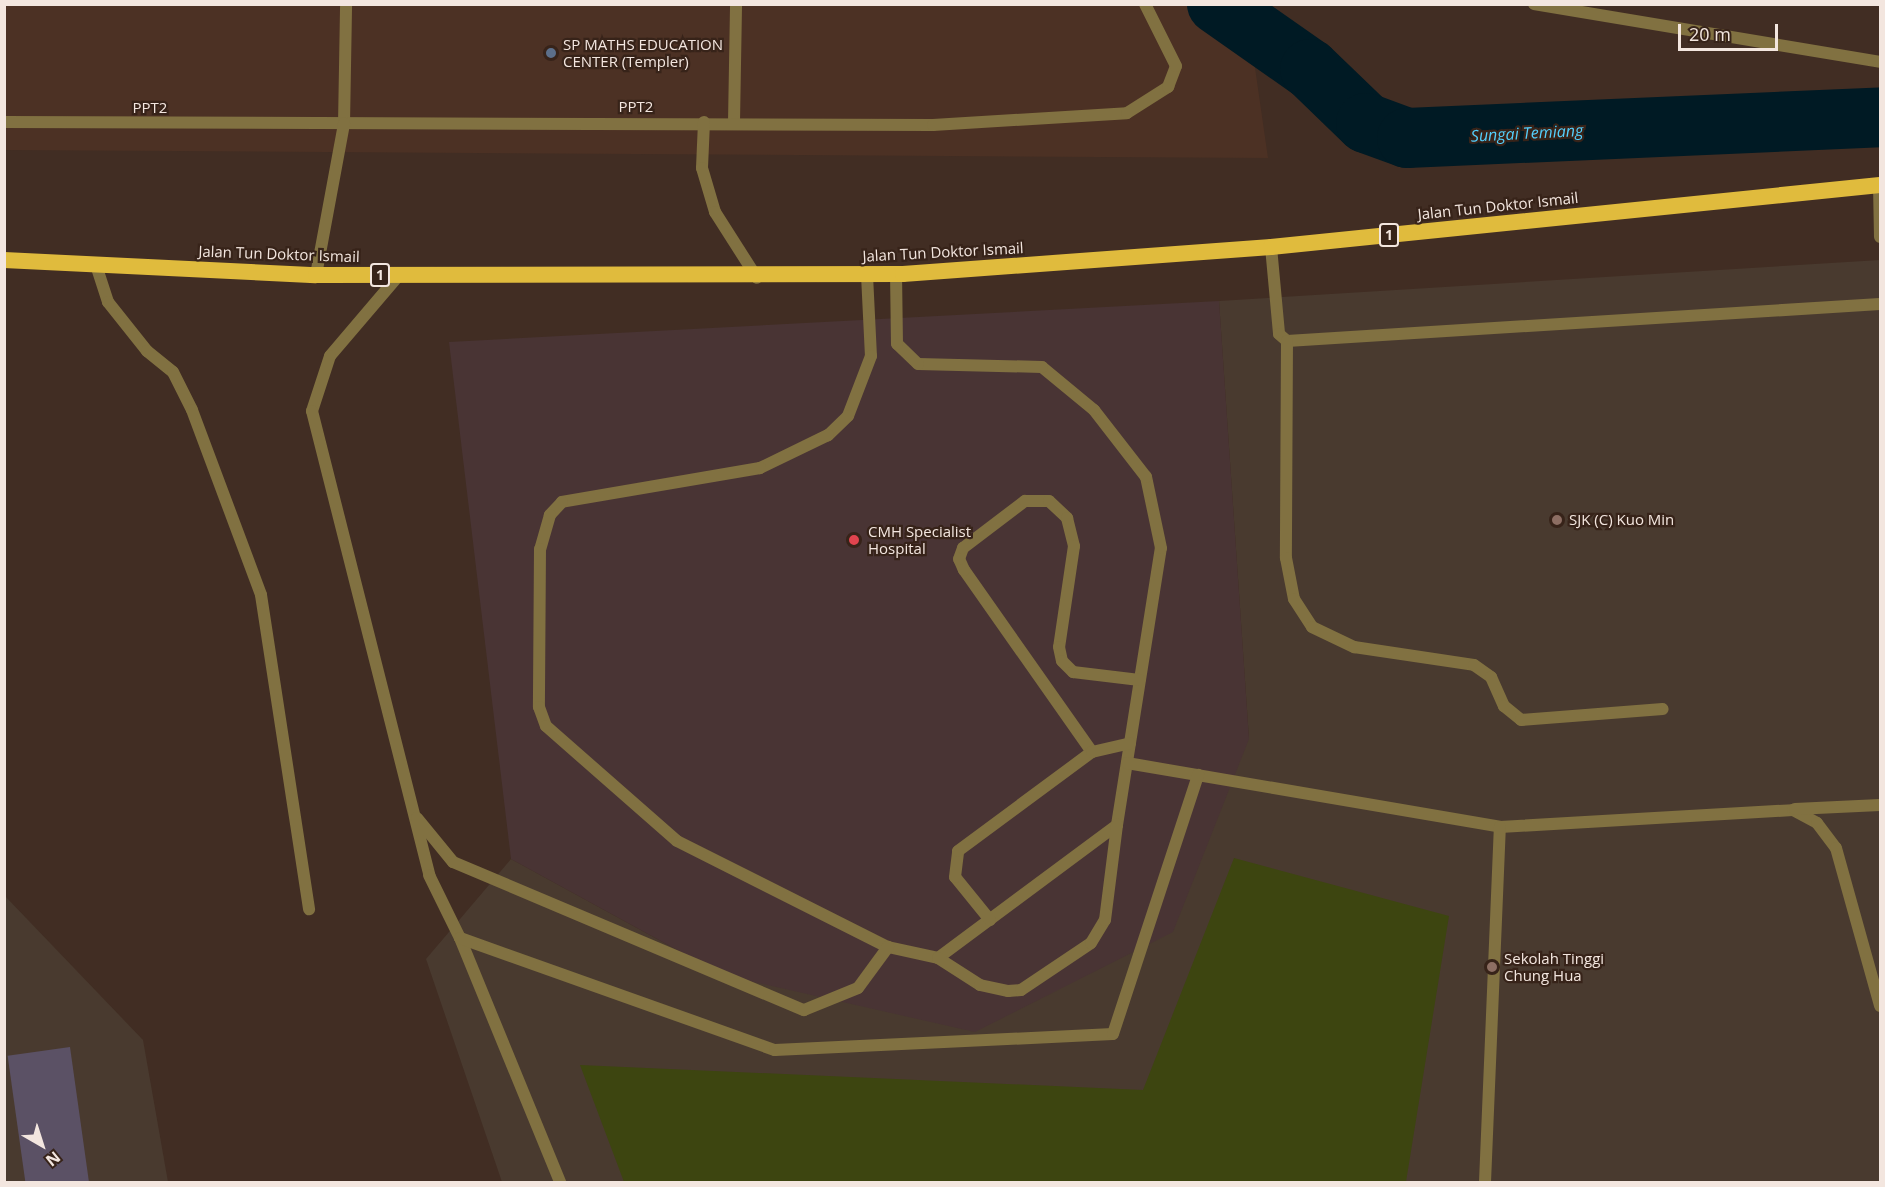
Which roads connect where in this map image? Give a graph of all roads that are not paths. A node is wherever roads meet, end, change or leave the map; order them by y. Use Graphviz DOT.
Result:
graph roads {
  1 [pos="346,4"];
  2 [pos="736,4"];
  3 [pos="1145,4"];
  4 [pos="1534,4"];
  5 [pos="1881,62"];
  6 [pos="4,122"];
  7 [pos="704,122"];
  8 [pos="735,122"];
  9 [pos="344,124"];
  10 [pos="1880,185"];
  11 [pos="1881,237"];
  12 [pos="1271,247"];
  13 [pos="4,260"];
  14 [pos="96,265"];
  15 [pos="896,274"];
  16 [pos="316,275"];
  17 [pos="399,275"];
  18 [pos="867,275"];
  19 [pos="756,278"];
  20 [pos="1881,304"];
  21 [pos="1287,341"];
  22 [pos="1140,680"];
  23 [pos="1663,709"];
  24 [pos="1130,742"];
  25 [pos="1092,752"];
  26 [pos="1127,763"];
  27 [pos="1198,775"];
  28 [pos="1881,805"];
  29 [pos="1793,810"];
  30 [pos="413,814"];
  31 [pos="1117,825"];
  32 [pos="1500,827"];
  33 [pos="309,909"];
  34 [pos="990,920"];
  35 [pos="460,938"];
  36 [pos="888,946"];
  37 [pos="938,958"];
  38 [pos="1881,1006"];
  39 [pos="560,1182"];
  40 [pos="1485,1182"];
  1 -- 9 [label="street"];
  2 -- 8 [label="street"];
  3 -- 8 [label="street, PPT2"];
  4 -- 5 [label="street"];
  6 -- 9 [label="street, PPT2"];
  7 -- 8 [label="street, PPT2"];
  7 -- 9 [label="street, PPT2"];
  7 -- 19 [label="street"];
  9 -- 16 [label="street"];
  10 -- 11 [label="street"];
  10 -- 12 [label="highway, Jalan Tun Doktor Ismail / 1"];
  12 -- 15 [label="highway, Jalan Tun Doktor Ismail / 1"];
  12 -- 21 [label="street"];
  13 -- 14 [label="highway, Jalan Tun Doktor Ismail / 1"];
  14 -- 16 [label="highway, Jalan Tun Doktor Ismail / 1"];
  14 -- 33 [label="street"];
  15 -- 18 [label="highway, Jalan Tun Doktor Ismail / 1"];
  15 -- 22 [label="street"];
  16 -- 17 [label="highway, Jalan Tun Doktor Ismail / 1"];
  17 -- 19 [label="highway, Jalan Tun Doktor Ismail / 1"];
  17 -- 30 [label="street"];
  18 -- 19 [label="highway, Jalan Tun Doktor Ismail / 1"];
  18 -- 36 [label="street"];
  20 -- 21 [label="street"];
  21 -- 23 [label="street"];
  22 -- 24 [label="street"];
  22 -- 25 [label="street"];
  24 -- 25 [label="street"];
  24 -- 26 [label="street"];
  25 -- 34 [label="street"];
  26 -- 27 [label="street"];
  26 -- 31 [label="street"];
  27 -- 32 [label="street"];
  27 -- 35 [label="street"];
  28 -- 29 [label="street"];
  29 -- 32 [label="street"];
  29 -- 38 [label="street"];
  30 -- 35 [label="street"];
  30 -- 36 [label="street"];
  31 -- 34 [label="street"];
  31 -- 37 [label="street"];
  32 -- 40 [label="street"];
  34 -- 37 [label="street"];
  35 -- 39 [label="street"];
  36 -- 37 [label="street"];
}
